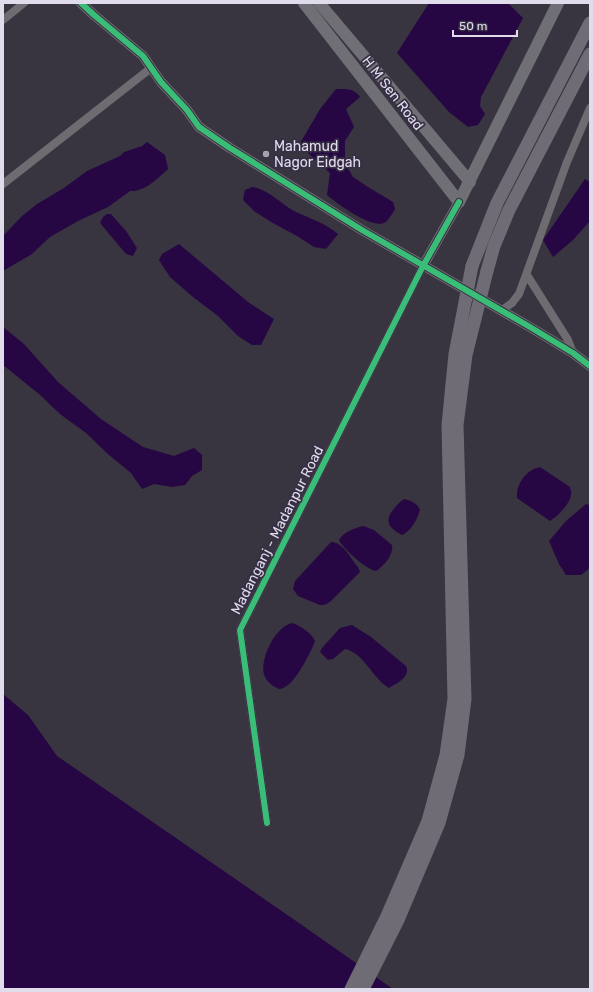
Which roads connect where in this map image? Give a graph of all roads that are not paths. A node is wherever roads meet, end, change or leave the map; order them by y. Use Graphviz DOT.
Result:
graph roads {
  1 [pos="24,3"];
  2 [pos="81,3"];
  3 [pos="304,3"];
  4 [pos="319,3"];
  5 [pos="558,3"];
  6 [pos="3,20"];
  7 [pos="590,23"];
  8 [pos="590,54"];
  9 [pos="151,68"];
  10 [pos="590,108"];
  11 [pos="470,182"];
  12 [pos="3,184"];
  13 [pos="459,202"];
  14 [pos="423,266"];
  15 [pos="527,275"];
  16 [pos="501,310"];
  17 [pos="573,353"];
  18 [pos="590,366"];
  19 [pos="267,823"];
  20 [pos="351,989"];
  21 [pos="364,989"];
  1 -- 6 [label="street"];
  2 -- 9 [label="street"];
  3 -- 13 [label="main road, H M Sen Road"];
  4 -- 11 [label="main road, H M Sen Road"];
  5 -- 11 [label="main road"];
  7 -- 20 [label="main road, bridge"];
  8 -- 21 [label="main road, bridge"];
  9 -- 12 [label="street"];
  9 -- 14 [label="street"];
  10 -- 15 [label="street"];
  11 -- 13 [label="main road"];
  13 -- 14 [label="street"];
  14 -- 16 [label="street"];
  14 -- 19 [label="street, Madanganj - Madanpur Road"];
  15 -- 16 [label="street"];
  15 -- 17 [label="street"];
  16 -- 17 [label="street"];
  17 -- 18 [label="street"];
}
